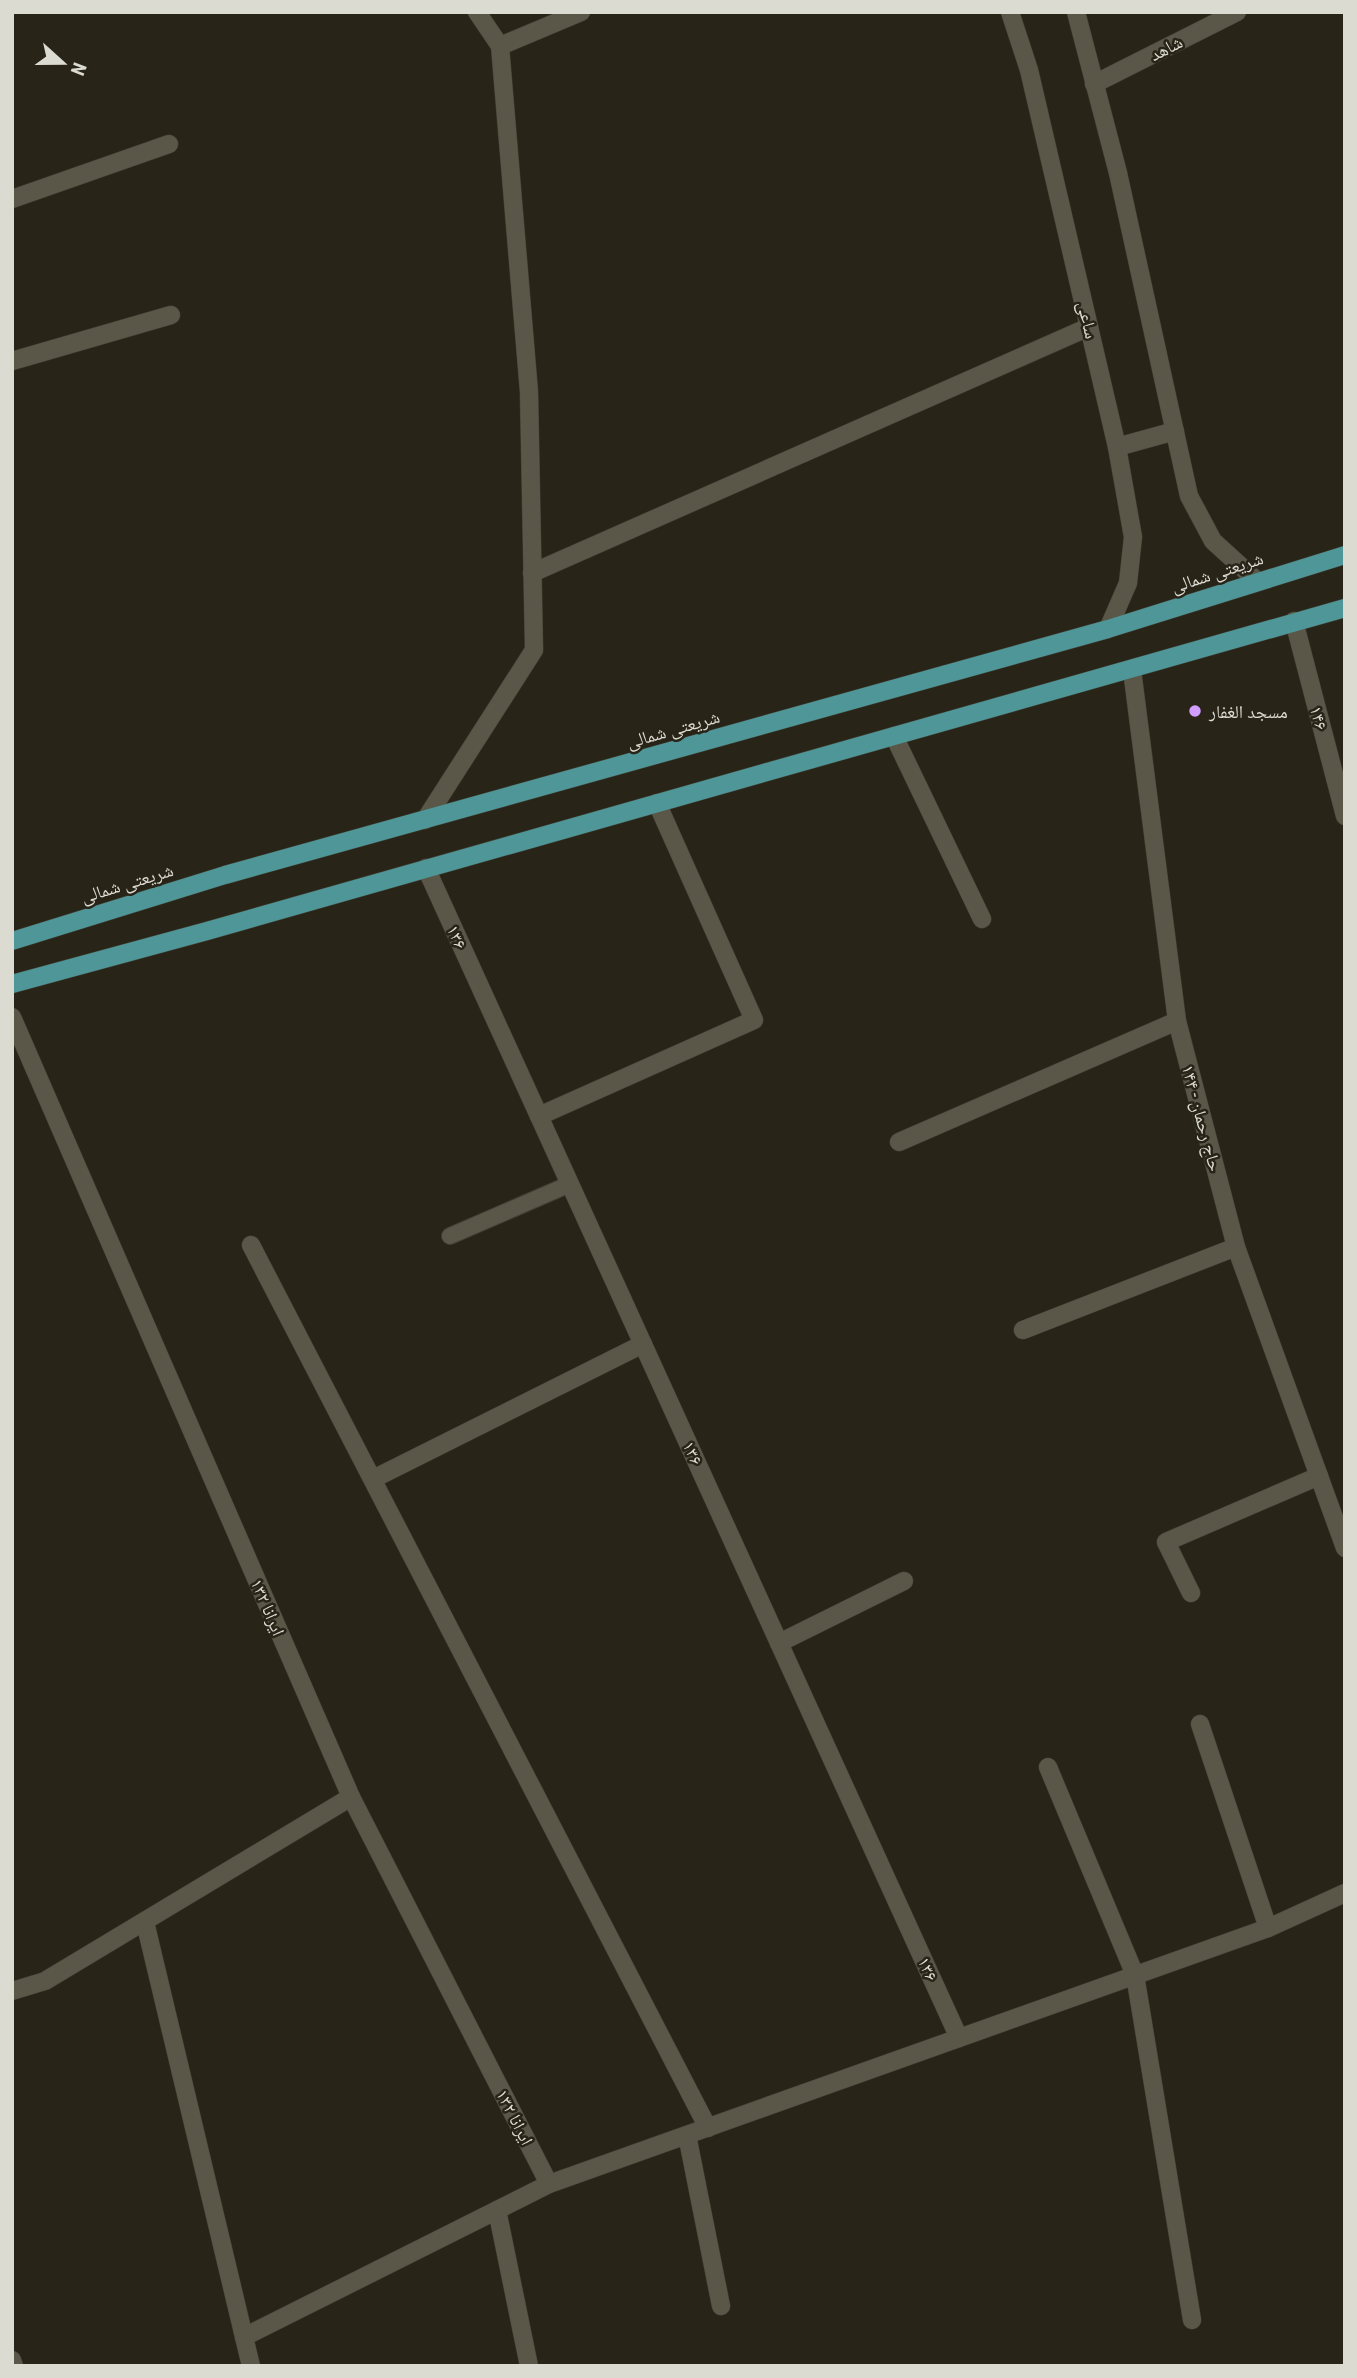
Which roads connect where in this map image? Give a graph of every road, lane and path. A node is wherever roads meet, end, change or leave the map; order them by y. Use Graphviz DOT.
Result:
graph roads {
  1 [pos="477,12"];
  2 [pos="581,12"];
  3 [pos="1010,12"];
  4 [pos="1076,12"];
  5 [pos="1237,12"];
  6 [pos="500,46"];
  7 [pos="1094,84"];
  8 [pos="169,144"];
  9 [pos="12,199"];
  10 [pos="171,315"];
  11 [pos="1089,327"];
  12 [pos="12,361"];
  13 [pos="1175,431"];
  14 [pos="1117,447"];
  15 [pos="1345,555"];
  16 [pos="533,573"];
  17 [pos="1258,581"];
  18 [pos="1345,608"];
  19 [pos="1294,621"];
  20 [pos="1108,629"];
  21 [pos="1132,670"];
  22 [pos="894,736"];
  23 [pos="657,803"];
  24 [pos="1345,816"];
  25 [pos="425,820"];
  26 [pos="426,869"];
  27 [pos="982,919"];
  28 [pos="12,941"];
  29 [pos="12,984"];
  30 [pos="12,1017"];
  31 [pos="1177,1021"];
  32 [pos="539,1116"];
  33 [pos="899,1142"];
  34 [pos="570,1184"];
  35 [pos="450,1236"];
  36 [pos="251,1245"];
  37 [pos="1236,1247"];
  38 [pos="1023,1330"];
  39 [pos="643,1344"];
  40 [pos="1319,1476"];
  41 [pos="373,1479"];
  42 [pos="1345,1548"];
  43 [pos="904,1581"];
  44 [pos="1191,1593"];
  45 [pos="779,1643"];
  46 [pos="1200,1724"];
  47 [pos="1048,1767"];
  48 [pos="351,1797"];
  49 [pos="1345,1893"];
  50 [pos="145,1922"];
  51 [pos="1268,1928"];
  52 [pos="1135,1975"];
  53 [pos="12,1991"];
  54 [pos="959,2038"];
  55 [pos="708,2128"];
  56 [pos="687,2135"];
  57 [pos="549,2184"];
  58 [pos="497,2210"];
  59 [pos="721,2306"];
  60 [pos="1192,2320"];
  61 [pos="244,2337"];
  62 [pos="12,2360"];
  63 [pos="14,2366"];
  64 [pos="250,2366"];
  65 [pos="529,2366"];
  1 -- 6 [label="street"];
  2 -- 6 [label="street"];
  3 -- 11 [label="street, ساعی"];
  4 -- 7 [label="street"];
  5 -- 7 [label="street, شاهد"];
  6 -- 16 [label="street"];
  7 -- 13 [label="street"];
  8 -- 9 [label="street"];
  10 -- 12 [label="street"];
  11 -- 14 [label="street, ساعی"];
  11 -- 16 [label="street"];
  13 -- 14 [label="street"];
  13 -- 17 [label="street"];
  14 -- 20 [label="street, ساعی"];
  15 -- 17 [label="main road, شریعتی شمالی"];
  16 -- 25 [label="street"];
  17 -- 20 [label="main road, شریعتی شمالی"];
  18 -- 19 [label="main road"];
  19 -- 21 [label="main road"];
  19 -- 24 [label="street, ۱۴۶"];
  20 -- 25 [label="main road, شریعتی شمالی"];
  21 -- 22 [label="main road"];
  21 -- 31 [label="street, حاج رحمان - ۱۴۴"];
  22 -- 23 [label="main road"];
  22 -- 27 [label="street"];
  23 -- 26 [label="main road"];
  23 -- 32 [label="street"];
  25 -- 28 [label="main road, شریعتی شمالی"];
  26 -- 29 [label="main road"];
  26 -- 32 [label="street, ۱۳۶"];
  30 -- 48 [label="street, ایرانا ۱۳۲"];
  31 -- 33 [label="street"];
  31 -- 37 [label="street, حاج رحمان - ۱۴۴"];
  32 -- 34 [label="street, ۱۳۶"];
  34 -- 35 [label="lane"];
  34 -- 39 [label="street, ۱۳۶"];
  36 -- 41 [label="street"];
  37 -- 38 [label="street"];
  37 -- 40 [label="street, حاج رحمان - ۱۴۴"];
  39 -- 41 [label="street"];
  39 -- 45 [label="street, ۱۳۶"];
  40 -- 42 [label="street, حاج رحمان - ۱۴۴"];
  40 -- 44 [label="street"];
  41 -- 55 [label="street"];
  43 -- 45 [label="street"];
  45 -- 54 [label="street, ۱۳۶"];
  46 -- 51 [label="street"];
  47 -- 52 [label="street"];
  48 -- 50 [label="street"];
  48 -- 57 [label="street, ایرانا ۱۳۲"];
  49 -- 51 [label="street"];
  50 -- 53 [label="street"];
  50 -- 61 [label="street"];
  51 -- 52 [label="street"];
  52 -- 54 [label="street"];
  52 -- 60 [label="street"];
  54 -- 55 [label="street"];
  55 -- 56 [label="street"];
  56 -- 57 [label="street"];
  56 -- 59 [label="street"];
  57 -- 58 [label="street"];
  58 -- 61 [label="street"];
  58 -- 65 [label="street"];
  61 -- 64 [label="street"];
  62 -- 63 [label="street"];
}
